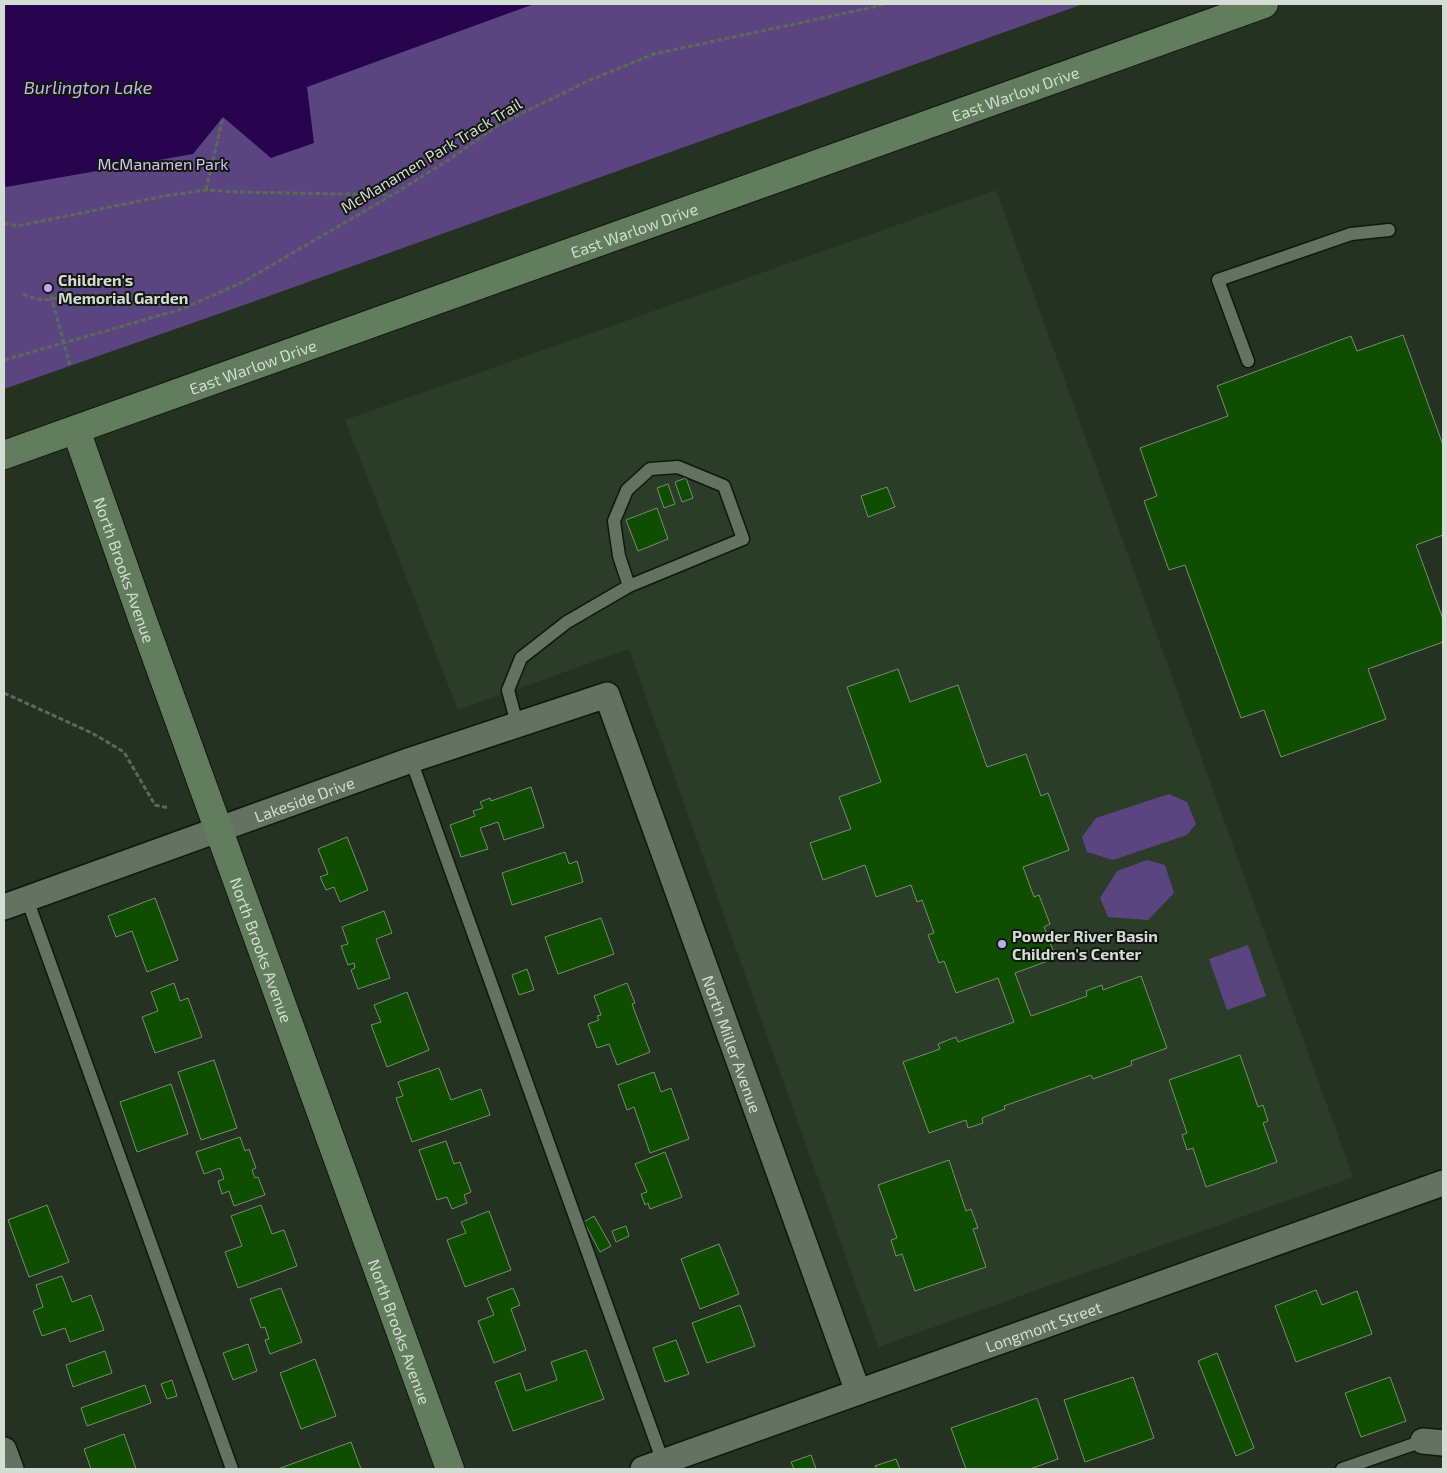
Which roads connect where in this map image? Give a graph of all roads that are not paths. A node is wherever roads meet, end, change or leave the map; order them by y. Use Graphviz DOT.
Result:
graph roads {
  1 [pos="1264,4"];
  2 [pos="1389,230"];
  3 [pos="1248,361"];
  4 [pos="76,430"];
  5 [pos="4,455"];
  6 [pos="629,586"];
  7 [pos="607,695"];
  8 [pos="517,724"];
  9 [pos="411,760"];
  10 [pos="219,829"];
  11 [pos="27,899"];
  12 [pos="4,907"];
  13 [pos="1443,1183"];
  14 [pos="858,1392"];
  15 [pos="1433,1442"];
  16 [pos="4,1450"];
  17 [pos="653,1466"];
  18 [pos="11,1469"];
  19 [pos="232,1469"];
  20 [pos="450,1469"];
  21 [pos="1342,1469"];
  1 -- 4 [label="street, East Warlow Drive"];
  2 -- 3 [label="lane"];
  4 -- 5 [label="street, East Warlow Drive"];
  4 -- 10 [label="street, North Brooks Avenue"];
  6 -- 6 [label="lane"];
  6 -- 8 [label="lane"];
  7 -- 8 [label="street, Lakeside Drive"];
  7 -- 14 [label="street, North Miller Avenue"];
  8 -- 9 [label="street, Lakeside Drive"];
  9 -- 10 [label="street, Lakeside Drive"];
  9 -- 17 [label="lane"];
  10 -- 11 [label="street, Lakeside Drive"];
  10 -- 20 [label="street, North Brooks Avenue"];
  11 -- 12 [label="street, Lakeside Drive"];
  11 -- 19 [label="lane"];
  13 -- 14 [label="street, Longmont Street"];
  14 -- 17 [label="street, Longmont Street"];
  15 -- 21 [label="lane"];
  16 -- 18 [label="street"];
}
